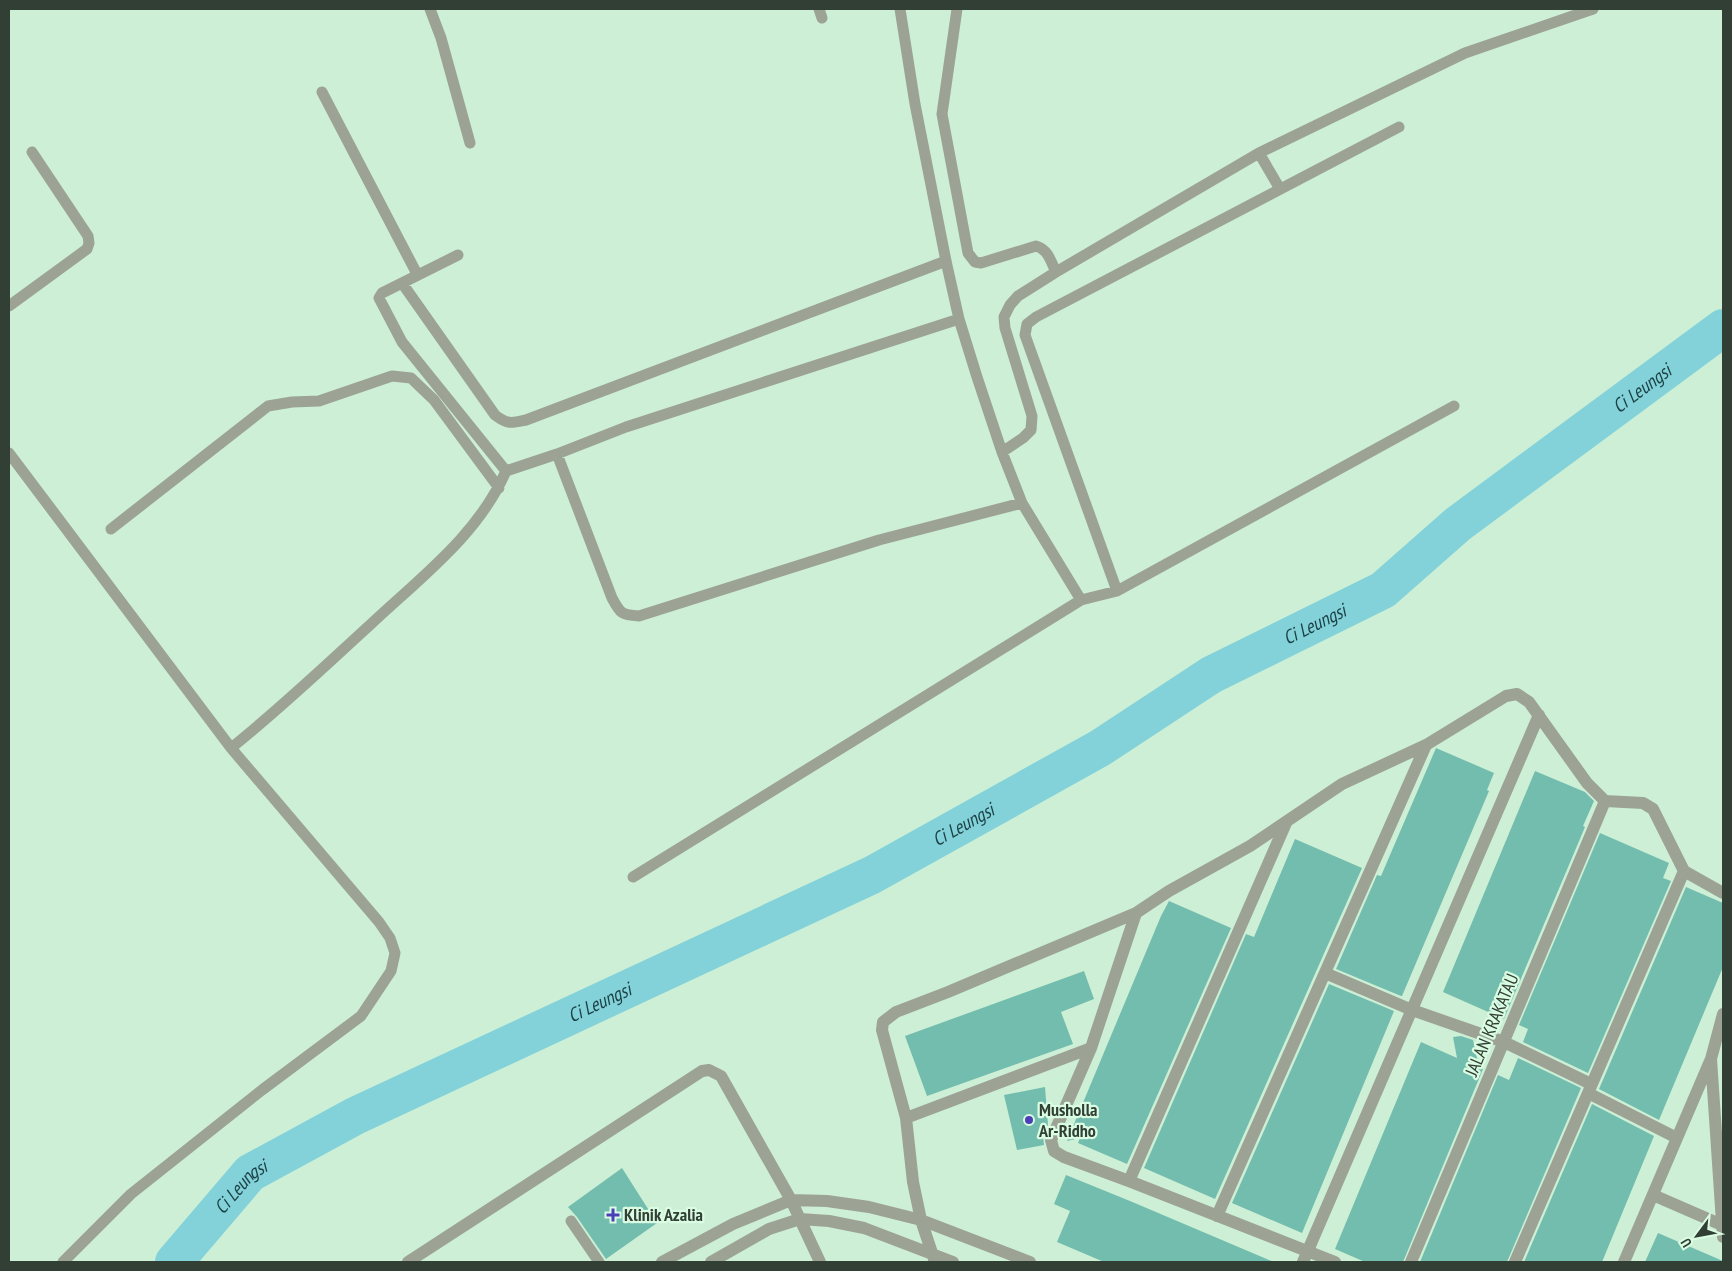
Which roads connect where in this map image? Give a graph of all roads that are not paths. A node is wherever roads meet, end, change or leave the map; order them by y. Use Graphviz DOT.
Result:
graph roads {
  1 [pos="430,9"];
  2 [pos="900,9"];
  3 [pos="958,9"];
  4 [pos="1593,9"];
  5 [pos="322,92"];
  6 [pos="1400,126"];
  7 [pos="470,143"];
  8 [pos="32,152"];
  9 [pos="1259,153"];
  10 [pos="1280,189"];
  11 [pos="458,255"];
  12 [pos="946,260"];
  13 [pos="1056,272"];
  14 [pos="417,274"];
  15 [pos="402,283"];
  16 [pos="9,306"];
  17 [pos="960,319"];
  18 [pos="1454,406"];
  19 [pos="1002,452"];
  20 [pos="9,453"];
  21 [pos="557,454"];
  22 [pos="506,471"];
  23 [pos="499,488"];
  24 [pos="1022,503"];
  25 [pos="111,528"];
  26 [pos="1116,591"];
  27 [pos="1081,600"];
  28 [pos="1539,715"];
  29 [pos="1426,745"];
  30 [pos="231,748"];
  31 [pos="1605,801"];
  32 [pos="1286,823"];
  33 [pos="1684,871"];
  34 [pos="633,877"];
  35 [pos="1723,893"];
  36 [pos="1136,913"];
  37 [pos="1324,973"];
  38 [pos="1412,1010"];
  39 [pos="1723,1014"];
  40 [pos="1504,1042"];
  41 [pos="1091,1048"];
  42 [pos="1710,1059"];
  43 [pos="1590,1088"];
  44 [pos="906,1118"];
  45 [pos="1677,1138"];
  46 [pos="1129,1181"];
  47 [pos="1653,1195"];
  48 [pos="791,1200"];
  49 [pos="1217,1216"];
  50 [pos="800,1219"];
  51 [pos="922,1220"];
  52 [pos="571,1221"];
  53 [pos="1723,1231"];
  54 [pos="1305,1256"];
  55 [pos="933,1259"];
  56 [pos="64,1262"];
  57 [pos="408,1262"];
  58 [pos="599,1262"];
  59 [pos="662,1262"];
  60 [pos="711,1262"];
  61 [pos="820,1262"];
  62 [pos="953,1262"];
  63 [pos="1030,1262"];
  64 [pos="1335,1262"];
  65 [pos="1411,1262"];
  66 [pos="1514,1262"];
  67 [pos="1624,1262"];
  1 -- 7 [label="lane"];
  2 -- 12 [label="lane"];
  3 -- 13 [label="lane"];
  4 -- 9 [label="lane"];
  5 -- 14 [label="lane"];
  6 -- 10 [label="lane"];
  8 -- 16 [label="lane"];
  9 -- 10 [label="lane"];
  9 -- 13 [label="lane"];
  10 -- 26 [label="lane"];
  11 -- 14 [label="lane"];
  12 -- 15 [label="lane"];
  12 -- 17 [label="lane"];
  13 -- 19 [label="lane"];
  14 -- 15 [label="lane"];
  15 -- 22 [label="lane"];
  17 -- 19 [label="lane"];
  17 -- 21 [label="lane"];
  18 -- 26 [label="lane"];
  19 -- 24 [label="lane"];
  20 -- 30 [label="lane"];
  21 -- 22 [label="lane"];
  21 -- 24 [label="lane"];
  22 -- 23 [label="lane"];
  23 -- 25 [label="lane"];
  23 -- 30 [label="lane"];
  24 -- 27 [label="lane"];
  26 -- 27 [label="lane"];
  27 -- 34 [label="lane"];
  28 -- 29 [label="street"];
  28 -- 31 [label="street"];
  28 -- 38 [label="street"];
  29 -- 32 [label="street"];
  29 -- 37 [label="street"];
  30 -- 56 [label="lane"];
  31 -- 33 [label="street"];
  31 -- 40 [label="street, JALAN KRAKATAU"];
  32 -- 36 [label="street"];
  32 -- 46 [label="street"];
  33 -- 35 [label="street"];
  33 -- 43 [label="street"];
  36 -- 41 [label="street"];
  36 -- 44 [label="street"];
  37 -- 38 [label="street"];
  37 -- 49 [label="street"];
  38 -- 40 [label="street"];
  38 -- 54 [label="street"];
  39 -- 42 [label="street"];
  40 -- 43 [label="street"];
  40 -- 65 [label="street, JALAN KRAKATAU"];
  41 -- 44 [label="street"];
  41 -- 46 [label="street"];
  42 -- 45 [label="street"];
  42 -- 53 [label="street"];
  43 -- 45 [label="street"];
  43 -- 66 [label="street"];
  44 -- 51 [label="street"];
  45 -- 47 [label="street"];
  46 -- 49 [label="street"];
  47 -- 53 [label="street"];
  47 -- 67 [label="street"];
  48 -- 50 [label="street"];
  48 -- 51 [label="street"];
  48 -- 57 [label="street"];
  48 -- 59 [label="street"];
  49 -- 54 [label="street"];
  50 -- 55 [label="street"];
  50 -- 60 [label="street"];
  50 -- 61 [label="street"];
  51 -- 55 [label="street"];
  51 -- 63 [label="street"];
  52 -- 58 [label="lane"];
  54 -- 64 [label="street"];
  55 -- 62 [label="street"];
}
